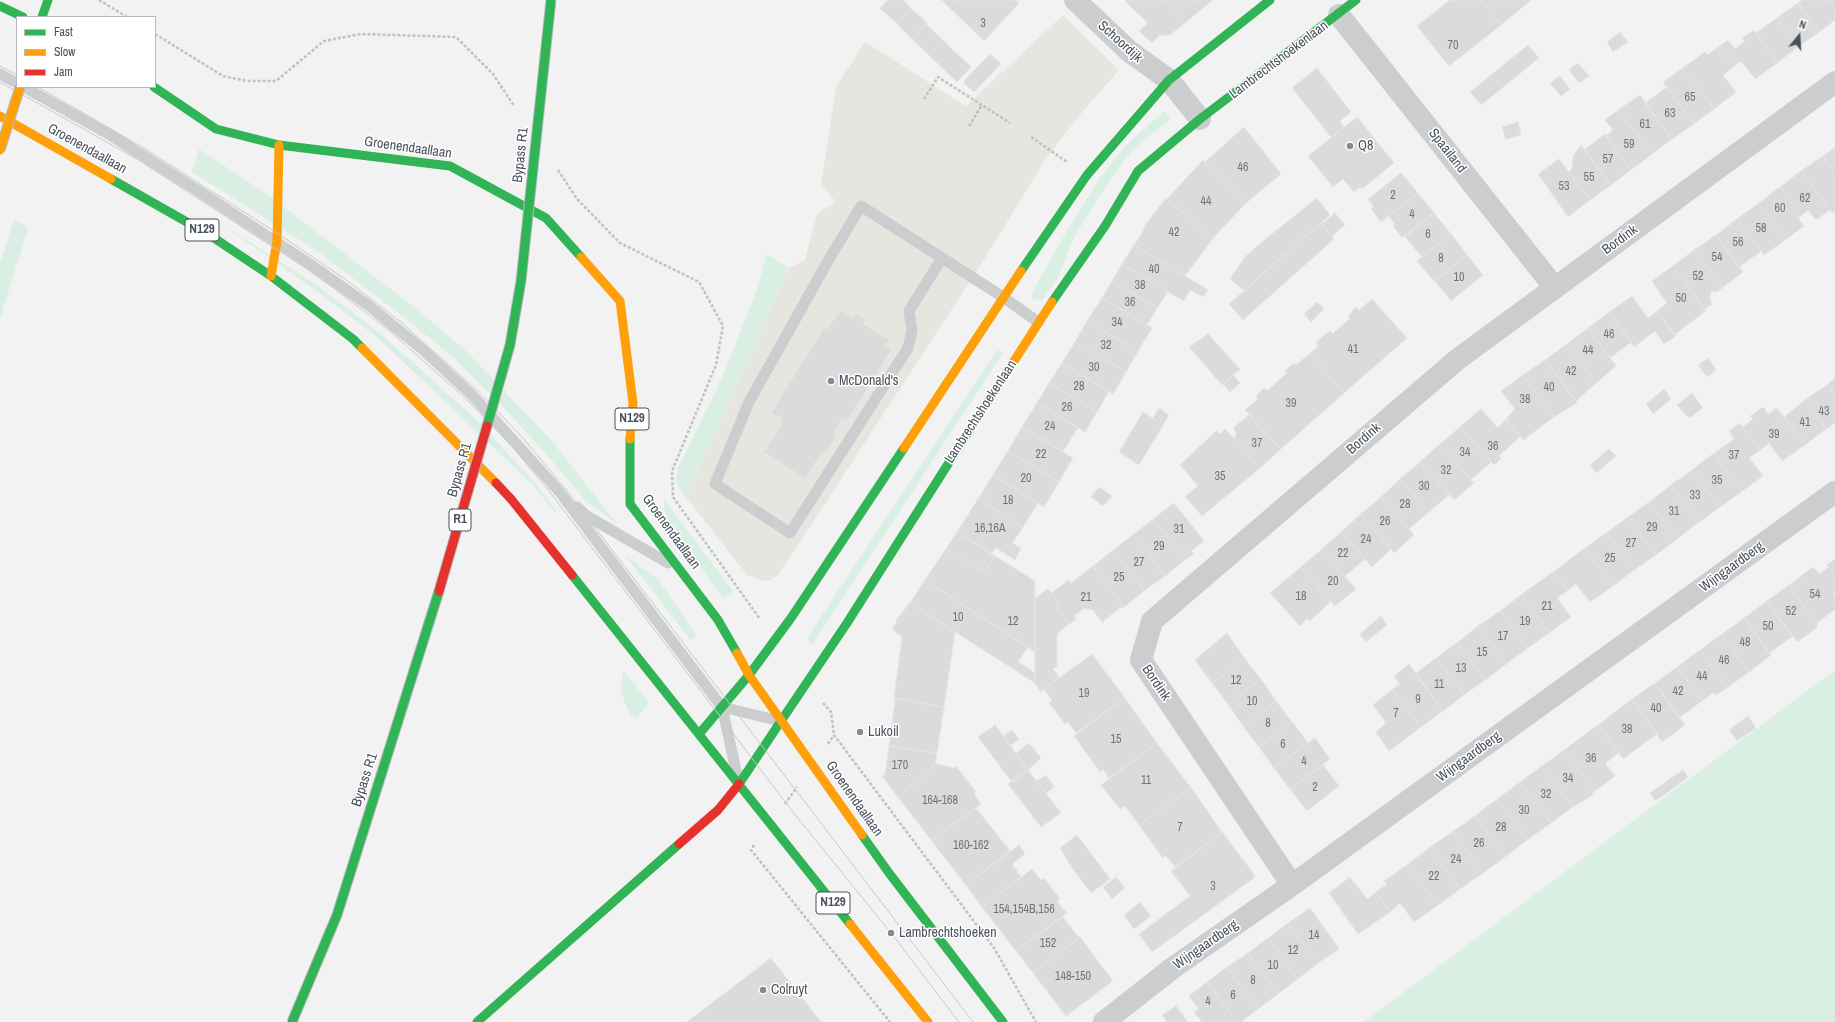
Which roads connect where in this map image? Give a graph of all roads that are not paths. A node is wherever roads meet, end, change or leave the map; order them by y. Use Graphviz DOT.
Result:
graph roads {
  1 [pos="48,0"];
  2 [pos="551,0"];
  3 [pos="1075,0"];
  4 [pos="1270,0"];
  5 [pos="1356,0"];
  6 [pos="0,6"];
  7 [pos="1339,15"];
  8 [pos="21,16"];
  9 [pos="42,16"];
  10 [pos="0,74"];
  11 [pos="1169,80"];
  12 [pos="16,82"];
  13 [pos="1835,82"];
  14 [pos="20,88"];
  15 [pos="26,88"];
  16 [pos="155,88"];
  17 [pos="0,116"];
  18 [pos="1200,119"];
  19 [pos="279,145"];
  20 [pos="0,150"];
  21 [pos="277,241"];
  22 [pos="942,258"];
  23 [pos="272,276"];
  24 [pos="1555,288"];
  25 [pos="1004,297"];
  26 [pos="1038,322"];
  27 [pos="558,490"];
  28 [pos="1835,492"];
  29 [pos="682,571"];
  30 [pos="749,675"];
  31 [pos="722,707"];
  32 [pos="781,721"];
  33 [pos="699,734"];
  34 [pos="739,784"];
  35 [pos="1292,885"];
  36 [pos="292,1022"];
  37 [pos="477,1022"];
  38 [pos="928,1022"];
  39 [pos="1003,1022"];
  40 [pos="1104,1022"];
  1 -- 9 [label="main road"];
  2 -- 36 [label="main road, Bypass R1 / R1, bridge"];
  3 -- 11 [label="street, Schoordijk"];
  4 -- 11 [label="main road"];
  5 -- 7 [label="main road, Lambrechtshoekenlaan"];
  6 -- 8 [label="main road"];
  7 -- 18 [label="main road, Lambrechtshoekenlaan"];
  7 -- 24 [label="street, Spaailand"];
  10 -- 12 [label="lane"];
  11 -- 18 [label="street"];
  11 -- 25 [label="main road"];
  13 -- 24 [label="street, Bordink"];
  14 -- 20 [label="main road, bridge"];
  15 -- 21 [label="lane"];
  16 -- 19 [label="main road, Groenendaallaan / N129"];
  17 -- 23 [label="main road, Groenendaallaan / N129"];
  18 -- 26 [label="main road, Lambrechtshoekenlaan"];
  19 -- 21 [label="main road"];
  19 -- 29 [label="main road, Groenendaallaan / N129"];
  21 -- 23 [label="main road"];
  21 -- 27 [label="lane"];
  22 -- 22 [label="lane"];
  22 -- 25 [label="lane"];
  23 -- 33 [label="main road, Groenendaallaan / N129"];
  24 -- 35 [label="street, Bordink"];
  25 -- 26 [label="lane"];
  25 -- 30 [label="main road"];
  26 -- 32 [label="main road, Lambrechtshoekenlaan"];
  27 -- 29 [label="lane"];
  27 -- 31 [label="lane"];
  28 -- 35 [label="street, Wijngaardberg"];
  29 -- 30 [label="main road, Groenendaallaan / N129"];
  30 -- 31 [label="main road"];
  30 -- 32 [label="main road, Groenendaallaan / N129"];
  31 -- 32 [label="lane"];
  31 -- 33 [label="main road"];
  31 -- 34 [label="lane"];
  32 -- 34 [label="main road, Lambrechtshoekenlaan"];
  32 -- 39 [label="main road, Groenendaallaan / N129"];
  33 -- 34 [label="main road, Groenendaallaan / N129"];
  34 -- 37 [label="main road, Lambrechtshoekenlaan"];
  34 -- 38 [label="main road, Groenendaallaan / N129"];
  35 -- 40 [label="street, Wijngaardberg"];
}
